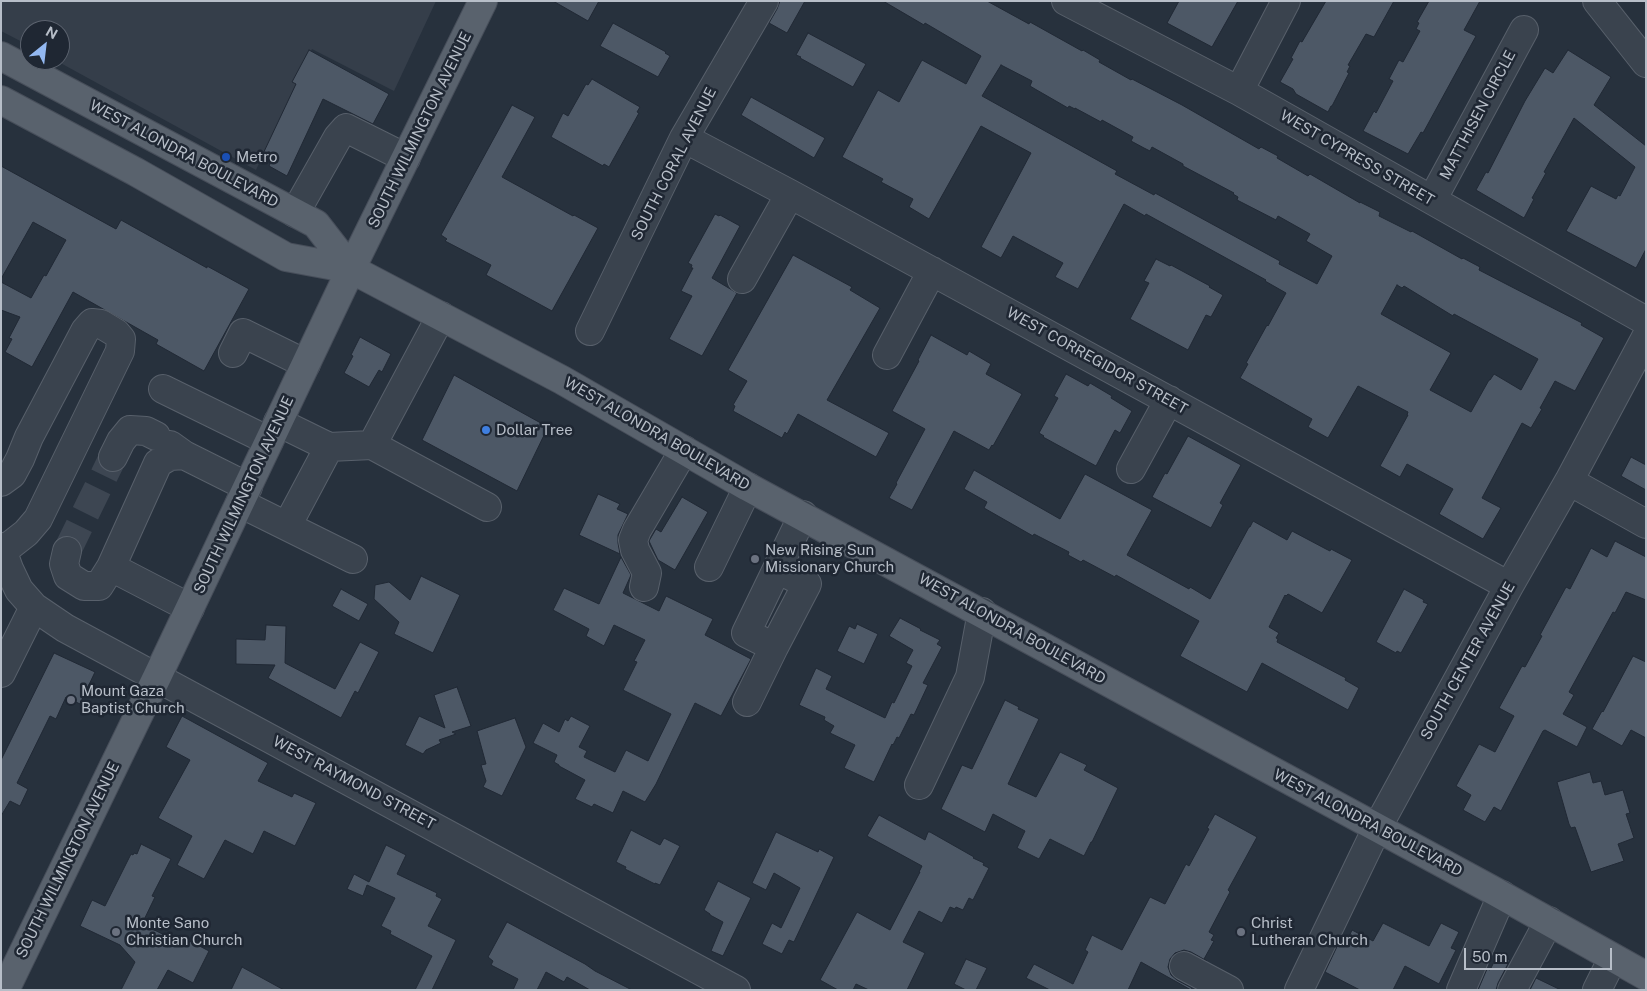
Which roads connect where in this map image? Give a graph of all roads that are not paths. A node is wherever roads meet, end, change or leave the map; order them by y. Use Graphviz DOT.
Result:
graph roads {
  1 [pos="483,1"];
  2 [pos="764,1"];
  3 [pos="1066,1"];
  4 [pos="1286,1"];
  5 [pos="1597,1"];
  6 [pos="1524,30"];
  7 [pos="1,56"];
  8 [pos="1646,63"];
  9 [pos="1239,91"];
  10 [pos="1,100"];
  11 [pos="684,138"];
  12 [pos="406,158"];
  13 [pos="790,194"];
  14 [pos="1432,200"];
  15 [pos="295,213"];
  16 [pos="351,269"];
  17 [pos="932,271"];
  18 [pos="742,279"];
  19 [pos="441,316"];
  20 [pos="1646,321"];
  21 [pos="590,331"];
  22 [pos="1646,337"];
  23 [pos="233,353"];
  24 [pos="887,355"];
  25 [pos="306,364"];
  26 [pos="163,389"];
  27 [pos="1169,400"];
  28 [pos="274,432"];
  29 [pos="168,443"];
  30 [pos="372,445"];
  31 [pos="329,446"];
  32 [pos="684,450"];
  33 [pos="113,457"];
  34 [pos="1131,469"];
  35 [pos="1,482"];
  36 [pos="1569,482"];
  37 [pos="748,487"];
  38 [pos="244,495"];
  39 [pos="487,507"];
  40 [pos="803,515"];
  41 [pos="1646,524"];
  42 [pos="288,526"];
  43 [pos="2,549"];
  44 [pos="67,551"];
  45 [pos="353,559"];
  46 [pos="110,567"];
  47 [pos="709,567"];
  48 [pos="1509,586"];
  49 [pos="644,588"];
  50 [pos="34,607"];
  51 [pos="190,608"];
  52 [pos="982,612"];
  53 [pos="1,673"];
  54 [pos="157,677"];
  55 [pos="746,702"];
  56 [pos="919,785"];
  57 [pos="1377,828"];
  58 [pos="1502,895"];
  59 [pos="1549,921"];
  60 [pos="1613,958"];
  61 [pos="1184,966"];
  62 [pos="1646,976"];
  63 [pos="5,990"];
  64 [pos="736,990"];
  65 [pos="1228,990"];
  66 [pos="1299,990"];
  67 [pos="1461,990"];
  68 [pos="1512,990"];
  69 [pos="1597,990"];
  1 -- 12 [label="main road, SOUTH WILMINGTON AVENUE"];
  2 -- 11 [label="street, SOUTH CORAL AVENUE"];
  3 -- 9 [label="street, WEST CYPRESS STREET"];
  4 -- 9 [label="street"];
  5 -- 8 [label="street"];
  6 -- 14 [label="street, MATTHISEN CIRCLE"];
  7 -- 15 [label="main road, WEST ALONDRA BOULEVARD"];
  9 -- 14 [label="street, WEST CYPRESS STREET"];
  10 -- 16 [label="main road, WEST ALONDRA BOULEVARD"];
  11 -- 13 [label="street, WEST CORREGIDOR STREET"];
  11 -- 21 [label="street, SOUTH CORAL AVENUE"];
  12 -- 15 [label="street"];
  12 -- 16 [label="main road, SOUTH WILMINGTON AVENUE"];
  13 -- 17 [label="street, WEST CORREGIDOR STREET"];
  13 -- 18 [label="street"];
  14 -- 20 [label="street, WEST CYPRESS STREET"];
  15 -- 16 [label="main road, WEST ALONDRA BOULEVARD"];
  16 -- 19 [label="main road, WEST ALONDRA BOULEVARD"];
  16 -- 25 [label="main road, SOUTH WILMINGTON AVENUE"];
  17 -- 24 [label="street"];
  17 -- 27 [label="street, WEST CORREGIDOR STREET"];
  19 -- 30 [label="street"];
  19 -- 32 [label="main road, WEST ALONDRA BOULEVARD"];
  22 -- 36 [label="street, SOUTH CENTER AVENUE"];
  23 -- 25 [label="street"];
  25 -- 28 [label="main road, SOUTH WILMINGTON AVENUE"];
  26 -- 28 [label="street"];
  27 -- 34 [label="street"];
  27 -- 48 [label="street, WEST CORREGIDOR STREET"];
  28 -- 31 [label="street"];
  28 -- 38 [label="main road, SOUTH WILMINGTON AVENUE"];
  29 -- 33 [label="street"];
  29 -- 38 [label="street"];
  29 -- 46 [label="street"];
  30 -- 31 [label="street"];
  30 -- 39 [label="street"];
  31 -- 42 [label="street"];
  32 -- 37 [label="main road, WEST ALONDRA BOULEVARD"];
  32 -- 49 [label="street"];
  35 -- 43 [label="street"];
  36 -- 41 [label="street"];
  36 -- 48 [label="street, SOUTH CENTER AVENUE"];
  37 -- 40 [label="main road, WEST ALONDRA BOULEVARD"];
  37 -- 47 [label="street"];
  38 -- 42 [label="street"];
  38 -- 51 [label="main road, SOUTH WILMINGTON AVENUE"];
  40 -- 52 [label="main road, WEST ALONDRA BOULEVARD"];
  40 -- 55 [label="street"];
  42 -- 45 [label="street"];
  43 -- 50 [label="street, WEST RAYMOND STREET"];
  44 -- 46 [label="street"];
  46 -- 51 [label="street"];
  48 -- 57 [label="street, SOUTH CENTER AVENUE"];
  50 -- 53 [label="street"];
  50 -- 54 [label="street, WEST RAYMOND STREET"];
  51 -- 54 [label="main road, SOUTH WILMINGTON AVENUE"];
  52 -- 56 [label="street"];
  52 -- 57 [label="main road, WEST ALONDRA BOULEVARD"];
  54 -- 63 [label="main road, SOUTH WILMINGTON AVENUE"];
  54 -- 64 [label="street, WEST RAYMOND STREET"];
  57 -- 58 [label="main road, WEST ALONDRA BOULEVARD"];
  57 -- 66 [label="street, SOUTH CENTER AVENUE"];
  58 -- 59 [label="main road, WEST ALONDRA BOULEVARD"];
  58 -- 67 [label="street"];
  59 -- 60 [label="main road, WEST ALONDRA BOULEVARD"];
  59 -- 68 [label="street"];
  60 -- 62 [label="main road, WEST ALONDRA BOULEVARD"];
  60 -- 69 [label="street"];
  61 -- 65 [label="street"];
}
